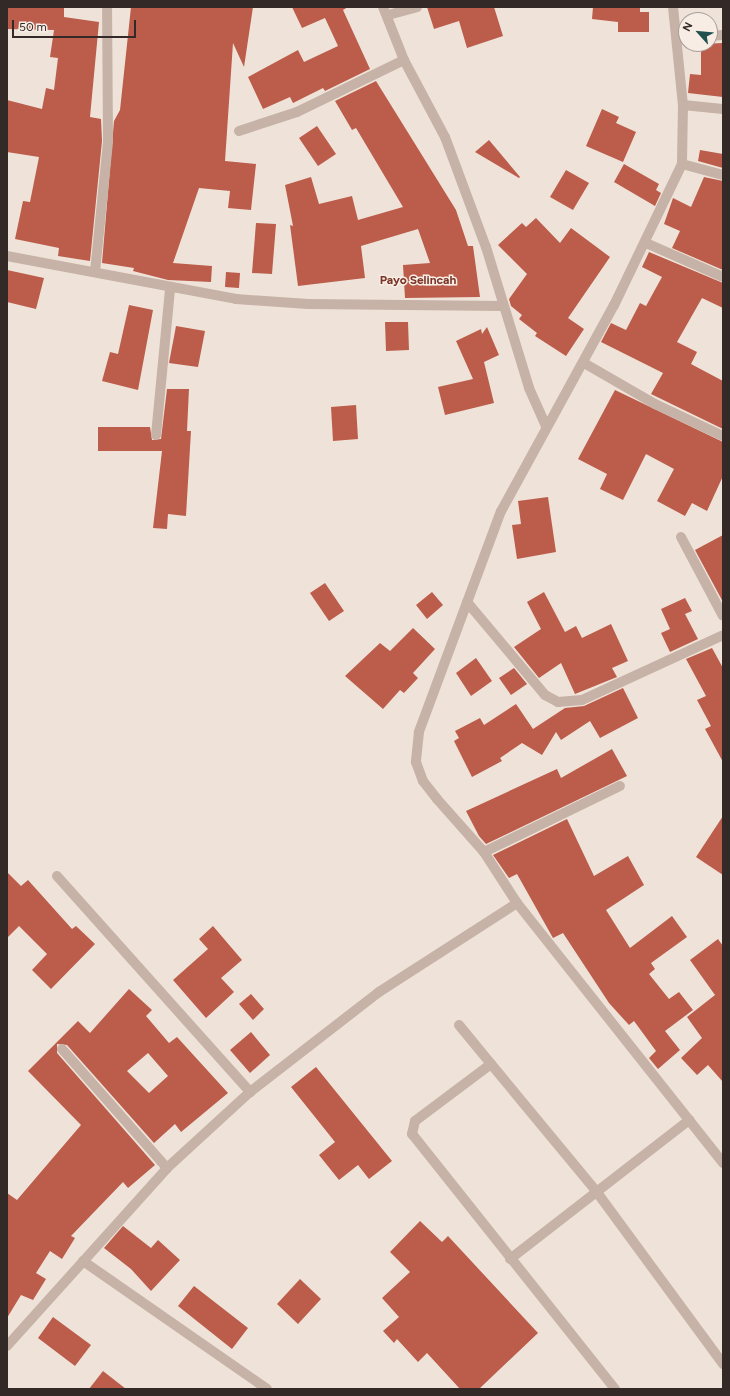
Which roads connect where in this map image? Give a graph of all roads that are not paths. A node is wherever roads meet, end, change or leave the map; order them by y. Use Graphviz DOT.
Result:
graph roads {
  1 [pos="107,7"];
  2 [pos="416,7"];
  3 [pos="673,7"];
  4 [pos="386,11"];
  5 [pos="678,25"];
  6 [pos="682,52"];
  7 [pos="404,60"];
  8 [pos="683,105"];
  9 [pos="723,109"];
  10 [pos="239,131"];
  11 [pos="682,164"];
  12 [pos="723,175"];
  13 [pos="646,243"];
  14 [pos="7,256"];
  15 [pos="95,272"];
  16 [pos="723,277"];
  17 [pos="170,289"];
  18 [pos="502,306"];
  19 [pos="584,363"];
  20 [pos="546,426"];
  21 [pos="156,435"];
  22 [pos="723,436"];
  23 [pos="681,537"];
  24 [pos="467,602"];
  25 [pos="723,616"];
  26 [pos="723,635"];
  27 [pos="620,786"];
  28 [pos="484,852"];
  29 [pos="57,876"];
  30 [pos="517,903"];
  31 [pos="459,1025"];
  32 [pos="62,1049"];
  33 [pos="491,1064"];
  34 [pos="250,1092"];
  35 [pos="689,1120"];
  36 [pos="723,1163"];
  37 [pos="167,1168"];
  38 [pos="596,1192"];
  39 [pos="510,1259"];
  40 [pos="82,1261"];
  41 [pos="7,1346"];
  42 [pos="723,1364"];
  43 [pos="267,1389"];
  44 [pos="615,1389"];
  1 -- 15 [label="street"];
  2 -- 4 [label="street"];
  3 -- 5 [label="street"];
  4 -- 7 [label="street"];
  6 -- 8 [label="street"];
  7 -- 10 [label="street"];
  7 -- 18 [label="street"];
  8 -- 9 [label="street"];
  8 -- 11 [label="street"];
  11 -- 12 [label="street"];
  11 -- 13 [label="street"];
  13 -- 16 [label="street"];
  13 -- 19 [label="street"];
  14 -- 15 [label="street"];
  15 -- 17 [label="street"];
  17 -- 18 [label="street"];
  17 -- 21 [label="street"];
  18 -- 20 [label="street"];
  19 -- 20 [label="street"];
  19 -- 22 [label="street"];
  20 -- 24 [label="street"];
  23 -- 25 [label="street"];
  24 -- 26 [label="street"];
  24 -- 28 [label="street"];
  27 -- 28 [label="street"];
  28 -- 30 [label="street"];
  29 -- 34 [label="street"];
  30 -- 34 [label="street"];
  30 -- 35 [label="street"];
  31 -- 33 [label="street"];
  32 -- 37 [label="street"];
  33 -- 38 [label="street"];
  33 -- 39 [label="street"];
  34 -- 37 [label="street"];
  35 -- 36 [label="street"];
  35 -- 38 [label="street"];
  37 -- 40 [label="street"];
  38 -- 39 [label="street"];
  38 -- 42 [label="street"];
  39 -- 44 [label="street"];
  40 -- 41 [label="street"];
  40 -- 43 [label="street"];
}
